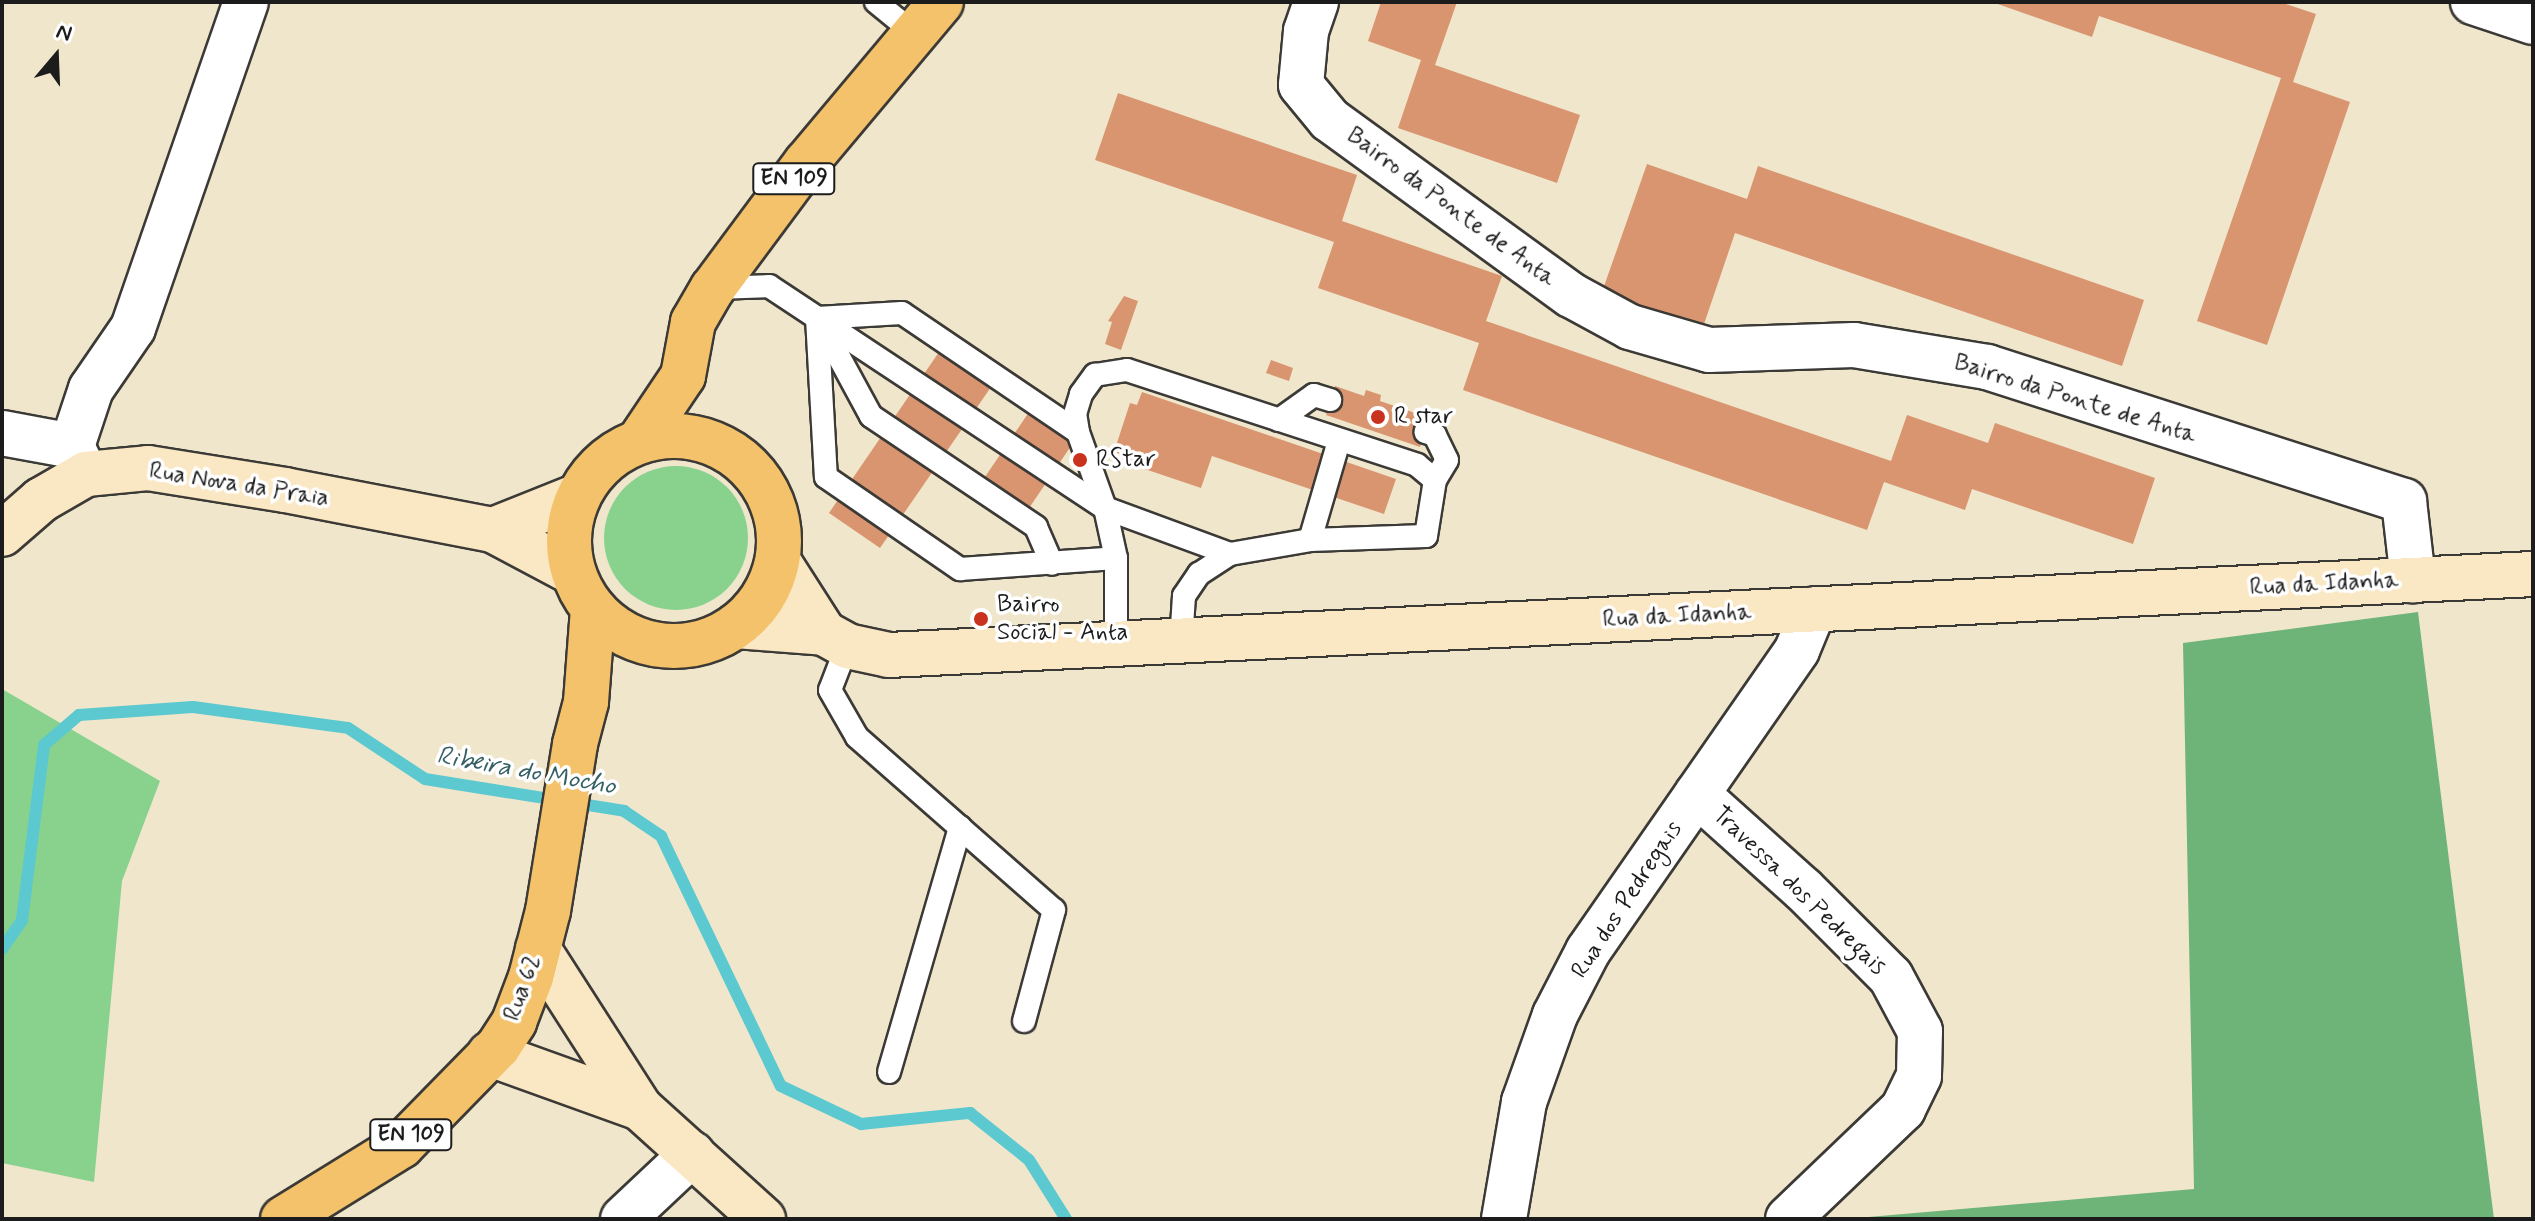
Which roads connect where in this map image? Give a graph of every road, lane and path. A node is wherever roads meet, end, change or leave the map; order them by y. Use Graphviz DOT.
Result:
graph roads {
  1 [pos="246,2"];
  2 [pos="876,2"];
  3 [pos="1316,2"];
  4 [pos="2473,2"];
  5 [pos="927,17"];
  6 [pos="2533,22"];
  7 [pos="713,288"];
  8 [pos="817,318"];
  9 [pos="683,376"];
  10 [pos="1330,400"];
  11 [pos="1279,420"];
  12 [pos="1078,432"];
  13 [pos="1425,432"];
  14 [pos="2,433"];
  15 [pos="640,440"];
  16 [pos="709,441"];
  17 [pos="1339,441"];
  18 [pos="79,460"];
  19 [pos="1435,480"];
  20 [pos="578,496"];
  21 [pos="1105,508"];
  22 [pos="493,530"];
  23 [pos="2,534"];
  24 [pos="1310,540"];
  25 [pos="1230,554"];
  26 [pos="1116,558"];
  27 [pos="778,561"];
  28 [pos="1052,564"];
  29 [pos="572,572"];
  30 [pos="2533,574"];
  31 [pos="2413,580"];
  32 [pos="593,609"];
  33 [pos="1814,609"];
  34 [pos="736,626"];
  35 [pos="836,639"];
  36 [pos="1181,642"];
  37 [pos="651,644"];
  38 [pos="1116,644"];
  39 [pos="586,702"];
  40 [pos="1697,794"];
  41 [pos="960,827"];
  42 [pos="538,949"];
  43 [pos="1024,1021"];
  44 [pos="490,1054"];
  45 [pos="889,1072"];
  46 [pos="640,1108"];
  47 [pos="692,1154"];
  48 [pos="283,1219"];
  49 [pos="623,1219"];
  50 [pos="763,1219"];
  51 [pos="1504,1219"];
  52 [pos="1788,1219"];
  1 -- 18 [label="street"];
  2 -- 5 [label="lane"];
  3 -- 31 [label="street, Bairro da Ponte de Anta"];
  4 -- 6 [label="street"];
  5 -- 7 [label="main road, EN 109"];
  7 -- 8 [label="lane"];
  7 -- 9 [label="main road, EN 109"];
  8 -- 12 [label="lane"];
  8 -- 21 [label="lane"];
  8 -- 28 [label="lane"];
  8 -- 28 [label="lane"];
  9 -- 15 [label="main road, EN 109"];
  9 -- 16 [label="main road"];
  10 -- 11 [label="lane"];
  11 -- 12 [label="lane"];
  11 -- 17 [label="lane"];
  12 -- 21 [label="lane"];
  13 -- 19 [label="lane"];
  14 -- 18 [label="street"];
  15 -- 16 [label="main road, EN 109"];
  15 -- 20 [label="main road, EN 109"];
  16 -- 27 [label="main road, EN 109"];
  17 -- 19 [label="lane"];
  17 -- 24 [label="lane"];
  18 -- 22 [label="main road, Rua Nova da Praia"];
  18 -- 23 [label="main road, Rua Nova da Praia"];
  19 -- 24 [label="lane"];
  20 -- 22 [label="main road"];
  20 -- 29 [label="main road, EN 109"];
  21 -- 25 [label="lane"];
  21 -- 26 [label="lane"];
  22 -- 29 [label="main road, Rua Nova da Praia"];
  24 -- 25 [label="lane"];
  25 -- 36 [label="lane"];
  26 -- 28 [label="lane"];
  26 -- 38 [label="lane"];
  27 -- 34 [label="main road, EN 109"];
  27 -- 35 [label="main road"];
  29 -- 32 [label="main road, EN 109"];
  30 -- 31 [label="main road, Rua da Idanha"];
  31 -- 33 [label="main road, Rua da Idanha"];
  32 -- 37 [label="main road, EN 109"];
  32 -- 39 [label="main road, Rua 62 / EN 109"];
  33 -- 36 [label="main road, Rua da Idanha"];
  33 -- 40 [label="street, Rua dos Pedregais"];
  34 -- 35 [label="main road, Rua da Idanha"];
  34 -- 37 [label="main road, EN 109"];
  35 -- 38 [label="main road, Rua da Idanha"];
  35 -- 41 [label="lane"];
  36 -- 38 [label="main road, Rua da Idanha"];
  37 -- 39 [label="main road"];
  39 -- 42 [label="main road, Rua 62 / EN 109"];
  40 -- 51 [label="street, Rua dos Pedregais"];
  40 -- 52 [label="street, Travessa dos Pedregais"];
  41 -- 43 [label="lane"];
  41 -- 45 [label="lane"];
  42 -- 44 [label="main road, Rua 62 / EN 109"];
  42 -- 46 [label="main road"];
  44 -- 46 [label="main road"];
  44 -- 48 [label="main road, Rua 62 / EN 109"];
  46 -- 47 [label="main road"];
  47 -- 49 [label="street"];
  47 -- 50 [label="main road"];
}
